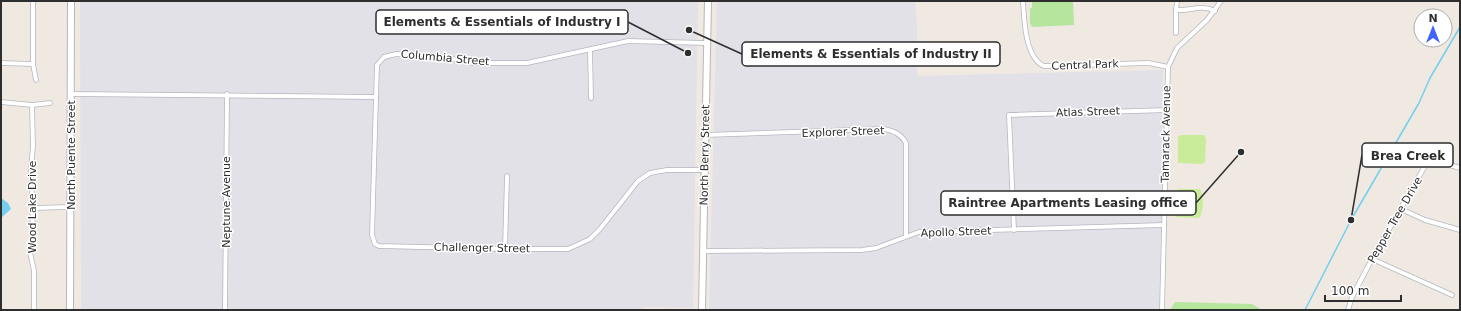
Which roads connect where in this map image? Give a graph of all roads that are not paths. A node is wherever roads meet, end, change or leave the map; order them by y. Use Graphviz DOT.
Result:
graph roads {
  1 [pos="33,1"];
  2 [pos="71,1"];
  3 [pos="708,1"];
  4 [pos="1023,1"];
  5 [pos="1177,1"];
  6 [pos="1221,1"];
  7 [pos="1176,10"];
  8 [pos="1215,11"];
  9 [pos="1176,33"];
  10 [pos="707,43"];
  11 [pos="590,50"];
  12 [pos="1,63"];
  13 [pos="33,64"];
  14 [pos="1168,67"];
  15 [pos="36,80"];
  16 [pos="71,94"];
  17 [pos="227,94"];
  18 [pos="376,97"];
  19 [pos="591,98"];
  20 [pos="1,102"];
  21 [pos="50,103"];
  22 [pos="32,104"];
  23 [pos="1167,110"];
  24 [pos="705,135"];
  25 [pos="1460,168"];
  26 [pos="704,170"];
  27 [pos="507,176"];
  28 [pos="70,207"];
  29 [pos="33,208"];
  30 [pos="1401,209"];
  31 [pos="1164,225"];
  32 [pos="1014,230"];
  33 [pos="1460,230"];
  34 [pos="906,236"];
  35 [pos="504,249"];
  36 [pos="703,251"];
  37 [pos="1372,259"];
  38 [pos="1452,295"];
  39 [pos="34,310"];
  40 [pos="70,310"];
  41 [pos="225,310"];
  42 [pos="702,310"];
  43 [pos="1162,310"];
  44 [pos="1348,310"];
  1 -- 13 [label="street"];
  2 -- 16 [label="street, North Puente Street"];
  3 -- 10 [label="street, North Berry Street"];
  4 -- 14 [label="street, Central Park"];
  5 -- 7 [label="street"];
  6 -- 8 [label="street, Tamarack Avenue"];
  7 -- 8 [label="street"];
  7 -- 9 [label="street"];
  8 -- 14 [label="street, Tamarack Avenue"];
  10 -- 11 [label="street, Columbia Street"];
  10 -- 24 [label="street, North Berry Street"];
  11 -- 18 [label="street, Columbia Street"];
  11 -- 19 [label="street"];
  12 -- 13 [label="street"];
  13 -- 15 [label="street"];
  14 -- 23 [label="street, Tamarack Avenue"];
  16 -- 17 [label="street"];
  16 -- 28 [label="street, North Puente Street"];
  17 -- 18 [label="street"];
  17 -- 41 [label="street, Neptune Avenue"];
  18 -- 35 [label="street, Challenger Street"];
  20 -- 22 [label="street"];
  21 -- 22 [label="street"];
  22 -- 29 [label="street, Wood Lake Drive"];
  23 -- 31 [label="street, Tamarack Avenue"];
  23 -- 32 [label="street, Atlas Street"];
  24 -- 26 [label="street, North Berry Street"];
  24 -- 34 [label="street, Explorer Street"];
  25 -- 30 [label="street, Pepper Tree Drive"];
  26 -- 35 [label="street, Challenger Street"];
  26 -- 36 [label="street, North Berry Street"];
  27 -- 35 [label="street"];
  28 -- 29 [label="street"];
  28 -- 40 [label="street, North Puente Street"];
  29 -- 39 [label="street, Wood Lake Drive"];
  30 -- 33 [label="street"];
  30 -- 37 [label="street, Pepper Tree Drive"];
  31 -- 32 [label="street, Apollo Street"];
  31 -- 43 [label="street, Tamarack Avenue"];
  32 -- 34 [label="street, Apollo Street"];
  34 -- 36 [label="street, Apollo Street"];
  36 -- 42 [label="street, North Berry Street"];
  37 -- 38 [label="street"];
  37 -- 44 [label="street, Pepper Tree Drive"];
}
